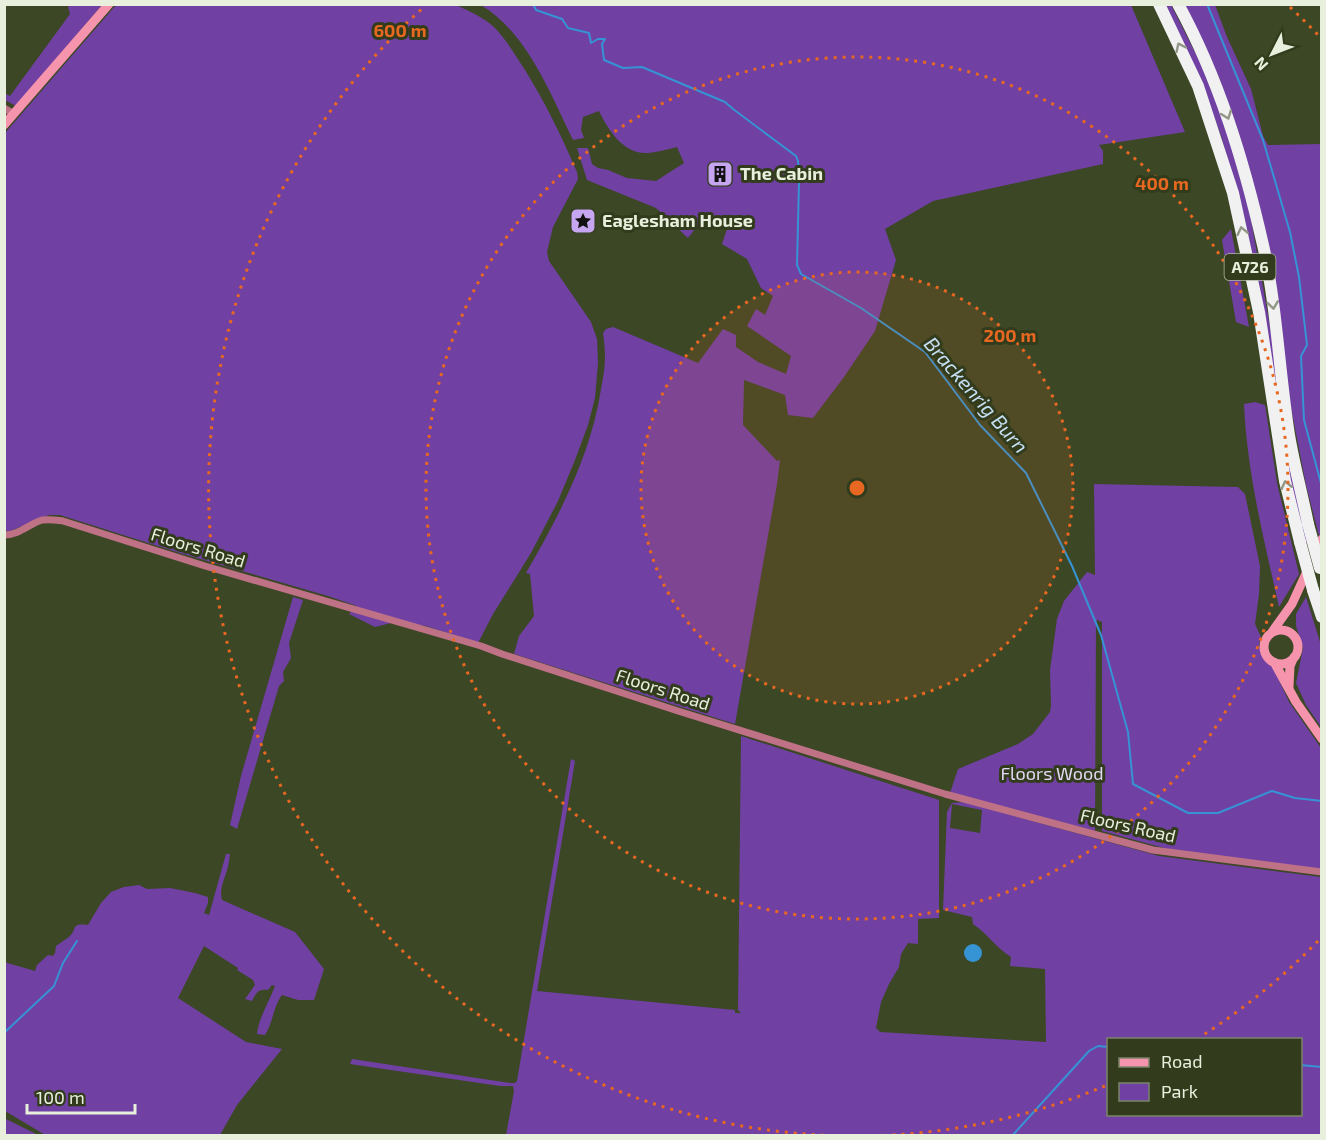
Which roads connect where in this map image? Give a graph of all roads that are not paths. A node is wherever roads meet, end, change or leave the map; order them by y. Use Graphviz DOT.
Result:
graph roads {
  1 [pos="109,4"];
  2 [pos="1159,4"];
  3 [pos="1178,4"];
  4 [pos="4,108"];
  5 [pos="14,114"];
  6 [pos="4,125"];
  7 [pos="4,535"];
  8 [pos="1322,539"];
  9 [pos="1321,570"];
  10 [pos="1292,604"];
  11 [pos="1322,617"];
  12 [pos="1272,632"];
  13 [pos="1296,639"];
  14 [pos="1294,657"];
  15 [pos="1274,662"];
  16 [pos="1290,689"];
  17 [pos="1322,739"];
  18 [pos="1322,872"];
  1 -- 5 [label="street"];
  11 -- 2 [label="highway, A726, one-way, bridge"];
  3 -- 9 [label="highway, A726, one-way, bridge"];
  4 -- 5 [label="street"];
  5 -- 6 [label="street"];
  7 -- 18 [label="street, Floors Road"];
  8 -- 10 [label="street"];
  10 -- 12 [label="street"];
  10 -- 13 [label="street"];
  12 -- 13 [label="street"];
  12 -- 15 [label="street"];
  13 -- 14 [label="street"];
  14 -- 15 [label="street"];
  14 -- 16 [label="street"];
  15 -- 16 [label="street"];
  16 -- 17 [label="street"];
}
